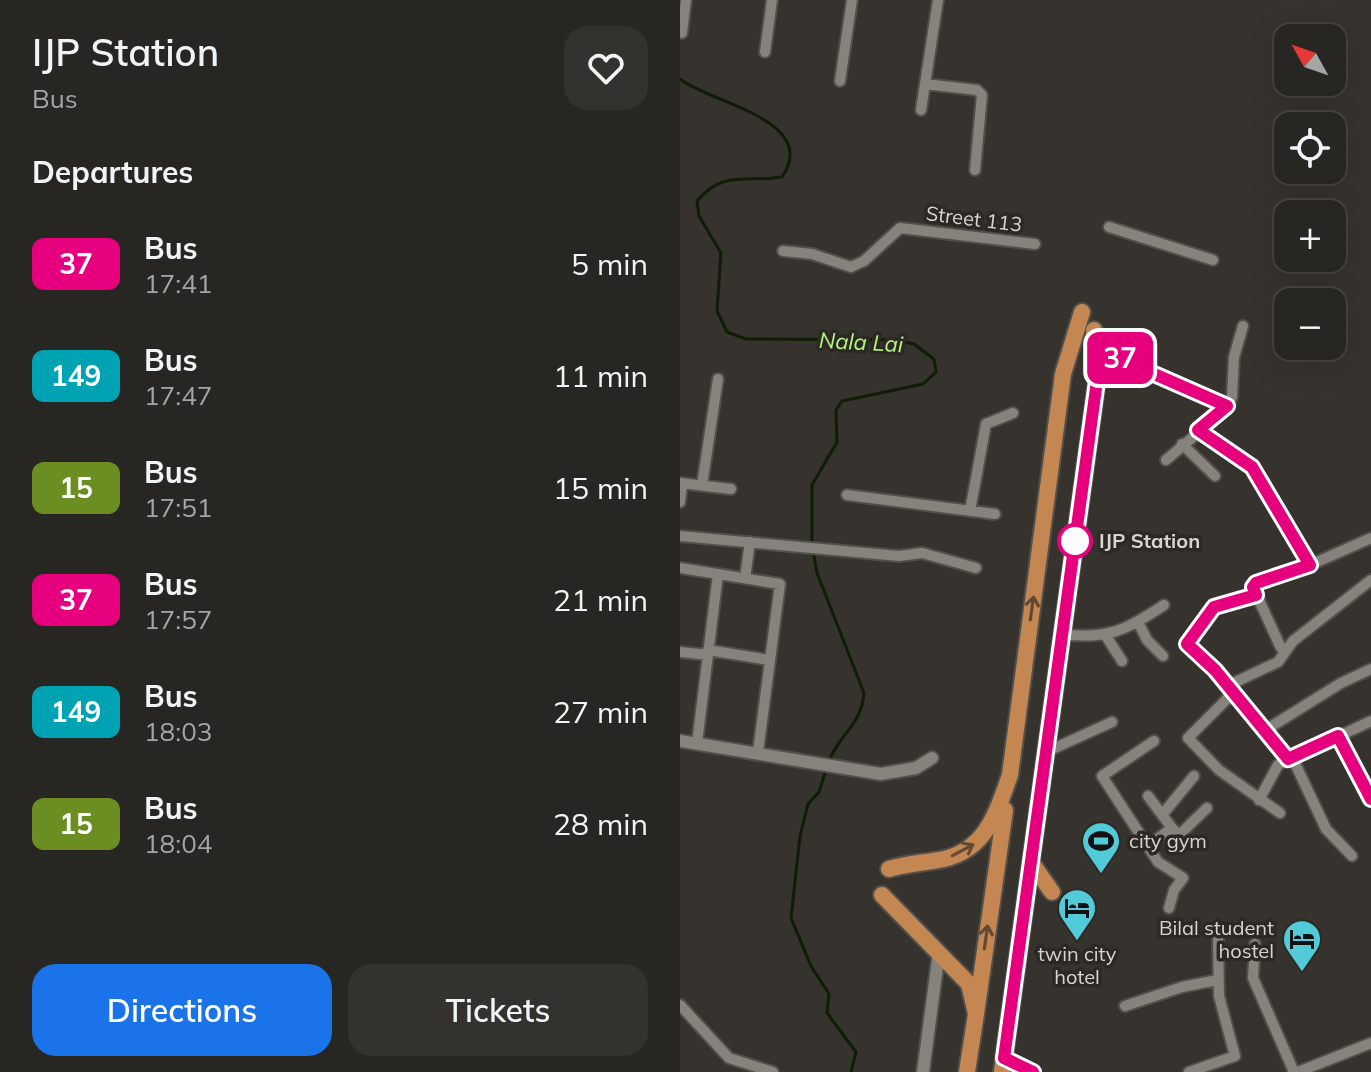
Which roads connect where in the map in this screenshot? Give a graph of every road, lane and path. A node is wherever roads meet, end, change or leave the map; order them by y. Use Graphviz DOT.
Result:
graph roads {
  1 [pos="686,0"];
  2 [pos="772,0"];
  3 [pos="852,0"];
  4 [pos="938,0"];
  5 [pos="682,33"];
  6 [pos="765,52"];
  7 [pos="840,81"];
  8 [pos="925,84"];
  9 [pos="921,110"];
  10 [pos="975,170"];
  11 [pos="1109,227"];
  12 [pos="1035,244"];
  13 [pos="783,251"];
  14 [pos="1213,260"];
  15 [pos="1082,312"];
  16 [pos="1243,326"];
  17 [pos="1094,339"];
  18 [pos="718,379"];
  19 [pos="1227,406"];
  20 [pos="1013,413"];
  21 [pos="1198,430"];
  22 [pos="1182,444"];
  23 [pos="1166,460"];
  24 [pos="1215,476"];
  25 [pos="681,483"];
  26 [pos="702,485"];
  27 [pos="731,489"];
  28 [pos="847,495"];
  29 [pos="680,502"];
  30 [pos="970,511"];
  31 [pos="995,514"];
  32 [pos="680,536"];
  33 [pos="1371,538"];
  34 [pos="750,542"];
  35 [pos="1310,565"];
  36 [pos="680,568"];
  37 [pos="976,568"];
  38 [pos="718,574"];
  39 [pos="745,578"];
  40 [pos="1371,580"];
  41 [pos="1256,595"];
  42 [pos="1164,605"];
  43 [pos="1138,622"];
  44 [pos="1062,634"];
  45 [pos="1106,636"];
  46 [pos="1281,648"];
  47 [pos="680,652"];
  48 [pos="708,653"];
  49 [pos="1163,656"];
  50 [pos="769,660"];
  51 [pos="1122,661"];
  52 [pos="1371,669"];
  53 [pos="1229,690"];
  54 [pos="1112,722"];
  55 [pos="1370,723"];
  56 [pos="1264,731"];
  57 [pos="1338,736"];
  58 [pos="680,741"];
  59 [pos="1154,741"];
  60 [pos="697,743"];
  61 [pos="758,752"];
  62 [pos="1046,752"];
  63 [pos="932,758"];
  64 [pos="1290,758"];
  65 [pos="1010,775"];
  66 [pos="1194,776"];
  67 [pos="1148,796"];
  68 [pos="1371,799"];
  69 [pos="1259,800"];
  70 [pos="1207,808"];
  71 [pos="1280,813"];
  72 [pos="1162,815"];
  73 [pos="1172,828"];
  74 [pos="1148,846"];
  75 [pos="1352,856"];
  76 [pos="1031,862"];
  77 [pos="889,869"];
  78 [pos="1052,892"];
  79 [pos="882,895"];
  80 [pos="1169,908"];
  81 [pos="1218,939"];
  82 [pos="1255,944"];
  83 [pos="939,952"];
  84 [pos="1217,980"];
  85 [pos="680,1005"];
  86 [pos="1125,1006"];
  87 [pos="976,1014"];
  88 [pos="1371,1043"];
  89 [pos="1003,1065"];
  90 [pos="1204,1069"];
  91 [pos="773,1072"];
  92 [pos="923,1072"];
  93 [pos="967,1072"];
  94 [pos="1033,1072"];
  95 [pos="1189,1072"];
  96 [pos="1296,1072"];
  1 -- 5 [label="street"];
  2 -- 6 [label="street"];
  3 -- 7 [label="street"];
  4 -- 8 [label="street"];
  8 -- 9 [label="street"];
  8 -- 10 [label="street"];
  11 -- 14 [label="street"];
  12 -- 13 [label="street, Street 113"];
  65 -- 15 [label="highway, one-way"];
  16 -- 19 [label="street"];
  17 -- 19 [label="street"];
  17 -- 44 [label="highway"];
  18 -- 26 [label="street"];
  19 -- 21 [label="street"];
  20 -- 30 [label="street"];
  21 -- 22 [label="street"];
  21 -- 35 [label="street"];
  22 -- 23 [label="street"];
  22 -- 24 [label="street"];
  25 -- 26 [label="street"];
  25 -- 29 [label="street"];
  26 -- 27 [label="street"];
  28 -- 30 [label="street"];
  30 -- 31 [label="street"];
  32 -- 34 [label="street"];
  33 -- 35 [label="street"];
  34 -- 37 [label="street"];
  34 -- 39 [label="street"];
  35 -- 41 [label="street"];
  36 -- 38 [label="street"];
  38 -- 39 [label="street"];
  38 -- 48 [label="street"];
  39 -- 50 [label="street"];
  40 -- 53 [label="street"];
  41 -- 46 [label="street"];
  41 -- 53 [label="street"];
  42 -- 43 [label="street"];
  43 -- 45 [label="street"];
  43 -- 49 [label="street"];
  44 -- 45 [label="street"];
  44 -- 62 [label="highway"];
  45 -- 51 [label="street"];
  47 -- 48 [label="street"];
  48 -- 50 [label="street"];
  48 -- 60 [label="street"];
  50 -- 61 [label="street"];
  52 -- 56 [label="street"];
  53 -- 56 [label="street"];
  53 -- 69 [label="street"];
  54 -- 62 [label="street"];
  55 -- 57 [label="street"];
  56 -- 64 [label="street"];
  57 -- 64 [label="street"];
  57 -- 68 [label="street"];
  58 -- 60 [label="street"];
  59 -- 74 [label="street"];
  60 -- 61 [label="street"];
  61 -- 63 [label="street"];
  62 -- 76 [label="highway"];
  64 -- 69 [label="street"];
  64 -- 75 [label="street"];
  77 -- 65 [label="highway, one-way"];
  87 -- 65 [label="highway, one-way"];
  66 -- 72 [label="street"];
  67 -- 72 [label="street"];
  69 -- 71 [label="street"];
  70 -- 73 [label="street"];
  72 -- 73 [label="street"];
  73 -- 74 [label="street"];
  74 -- 80 [label="street"];
  76 -- 78 [label="highway"];
  76 -- 89 [label="highway"];
  79 -- 83 [label="highway"];
  81 -- 84 [label="street"];
  82 -- 96 [label="street"];
  83 -- 87 [label="highway"];
  83 -- 92 [label="street"];
  84 -- 86 [label="street"];
  84 -- 90 [label="street"];
  85 -- 91 [label="street"];
  87 -- 93 [label="highway"];
  88 -- 96 [label="street"];
  89 -- 94 [label="street"];
  90 -- 95 [label="street"];
}
